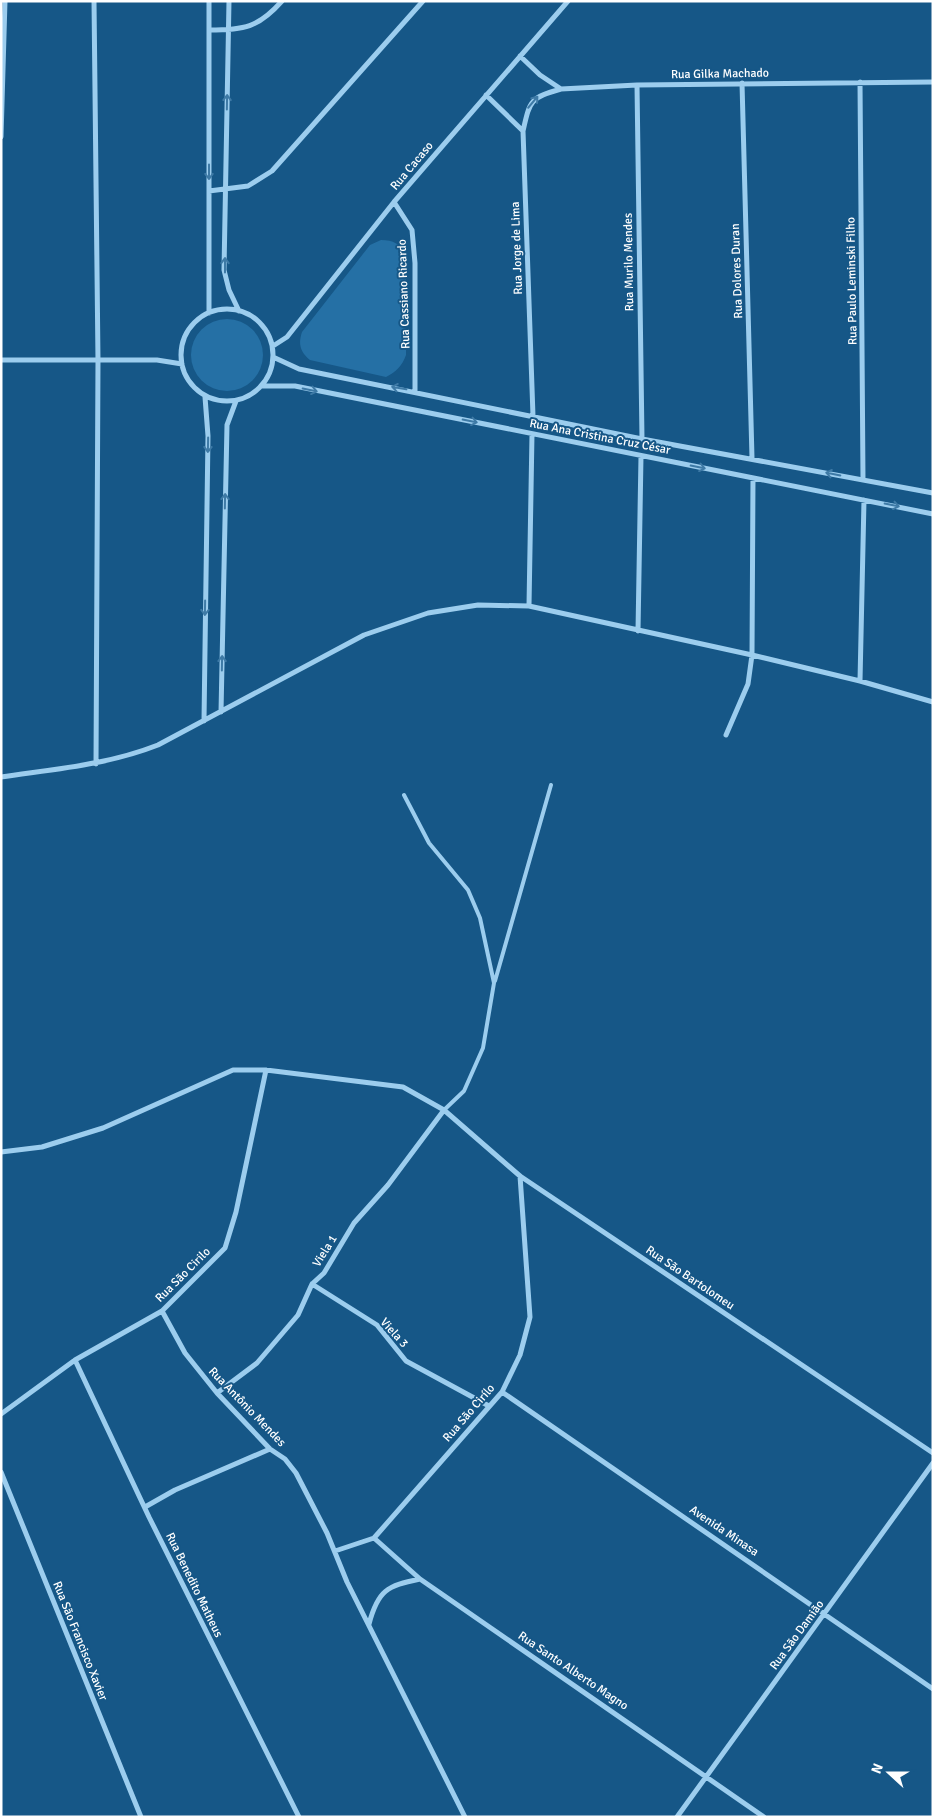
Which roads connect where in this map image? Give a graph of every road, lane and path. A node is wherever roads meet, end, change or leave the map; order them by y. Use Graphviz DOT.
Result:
graph roads {
  1 [pos="5,1"];
  2 [pos="94,1"];
  3 [pos="209,1"];
  4 [pos="229,1"];
  5 [pos="282,1"];
  6 [pos="423,1"];
  7 [pos="568,1"];
  8 [pos="209,30"];
  9 [pos="229,30"];
  10 [pos="520,56"];
  11 [pos="860,82"];
  12 [pos="933,82"];
  13 [pos="742,83"];
  14 [pos="637,85"];
  15 [pos="561,89"];
  16 [pos="486,95"];
  17 [pos="523,131"];
  18 [pos="1,137"];
  19 [pos="209,191"];
  20 [pos="226,191"];
  21 [pos="394,202"];
  22 [pos="239,311"];
  23 [pos="209,313"];
  24 [pos="273,346"];
  25 [pos="273,357"];
  26 [pos="1,360"];
  27 [pos="98,360"];
  28 [pos="182,364"];
  29 [pos="262,386"];
  30 [pos="415,391"];
  31 [pos="205,396"];
  32 [pos="236,401"];
  33 [pos="532,416"];
  34 [pos="532,434"];
  35 [pos="642,439"];
  36 [pos="641,456"];
  37 [pos="752,458"];
  38 [pos="753,478"];
  39 [pos="864,480"];
  40 [pos="933,493"];
  41 [pos="864,500"];
  42 [pos="933,514"];
  43 [pos="529,606"];
  44 [pos="638,631"];
  45 [pos="752,655"];
  46 [pos="860,681"];
  47 [pos="933,702"];
  48 [pos="222,712"];
  49 [pos="204,721"];
  50 [pos="726,736"];
  51 [pos="96,764"];
  52 [pos="1,777"];
  53 [pos="551,785"];
  54 [pos="404,795"];
  55 [pos="494,983"];
  56 [pos="266,1070"];
  57 [pos="444,1110"];
  58 [pos="1,1152"];
  59 [pos="520,1176"];
  60 [pos="312,1284"];
  61 [pos="162,1311"];
  62 [pos="75,1360"];
  63 [pos="502,1392"];
  64 [pos="217,1393"];
  65 [pos="488,1406"];
  66 [pos="1,1414"];
  67 [pos="270,1449"];
  68 [pos="933,1453"];
  69 [pos="933,1463"];
  70 [pos="1,1472"];
  71 [pos="145,1507"];
  72 [pos="374,1538"];
  73 [pos="335,1551"];
  74 [pos="420,1579"];
  75 [pos="826,1612"];
  76 [pos="369,1624"];
  77 [pos="933,1689"];
  78 [pos="707,1777"];
  79 [pos="141,1817"];
  80 [pos="299,1817"];
  81 [pos="465,1817"];
  82 [pos="677,1817"];
  83 [pos="764,1817"];
  1 -- 18 [label="street"];
  2 -- 27 [label="street"];
  3 -- 8 [label="street"];
  4 -- 9 [label="street"];
  5 -- 9 [label="street"];
  6 -- 20 [label="street"];
  7 -- 10 [label="street, Rua Cacaso"];
  8 -- 9 [label="street"];
  8 -- 19 [label="street, one-way"];
  20 -- 9 [label="street, one-way"];
  10 -- 15 [label="street"];
  10 -- 16 [label="street, Rua Cacaso"];
  11 -- 12 [label="street, Rua Gilka Machado"];
  11 -- 13 [label="street, Rua Gilka Machado"];
  11 -- 39 [label="street, Rua Paulo Leminski Filho"];
  13 -- 14 [label="street, Rua Gilka Machado"];
  13 -- 37 [label="street, Rua Dolores Duran"];
  14 -- 15 [label="street, Rua Gilka Machado"];
  14 -- 35 [label="street, Rua Murilo Mendes"];
  17 -- 15 [label="street, Rua Jorge de Lima, one-way"];
  16 -- 17 [label="street"];
  16 -- 21 [label="street, Rua Cacaso"];
  17 -- 33 [label="street, Rua Jorge de Lima"];
  19 -- 20 [label="street"];
  19 -- 23 [label="street"];
  22 -- 20 [label="street, one-way"];
  21 -- 24 [label="street, Rua Cacaso"];
  21 -- 30 [label="street, Rua Cassiano Ricardo"];
  22 -- 23 [label="street"];
  22 -- 24 [label="street"];
  23 -- 28 [label="street"];
  24 -- 25 [label="street"];
  25 -- 29 [label="street"];
  30 -- 25 [label="street, Rua Ana Cristina Cruz César, one-way"];
  26 -- 27 [label="street"];
  27 -- 28 [label="street"];
  27 -- 51 [label="street"];
  28 -- 31 [label="street"];
  29 -- 32 [label="street"];
  29 -- 34 [label="street, Rua Ana Cristina Cruz César, one-way"];
  30 -- 33 [label="street, Rua Ana Cristina Cruz César"];
  31 -- 32 [label="street"];
  31 -- 49 [label="street, one-way"];
  48 -- 32 [label="street, one-way"];
  33 -- 35 [label="street, Rua Ana Cristina Cruz César"];
  34 -- 36 [label="street, Rua Ana Cristina Cruz César"];
  34 -- 43 [label="street"];
  35 -- 37 [label="street, Rua Ana Cristina Cruz César"];
  36 -- 38 [label="street, Rua Ana Cristina Cruz César, one-way"];
  36 -- 44 [label="street"];
  39 -- 37 [label="street, Rua Ana Cristina Cruz César, one-way"];
  38 -- 41 [label="street, Rua Ana Cristina Cruz César"];
  38 -- 45 [label="street"];
  39 -- 40 [label="street, Rua Ana Cristina Cruz César"];
  41 -- 42 [label="street, Rua Ana Cristina Cruz César, one-way"];
  41 -- 46 [label="street"];
  43 -- 44 [label="street"];
  43 -- 48 [label="street"];
  44 -- 45 [label="street"];
  45 -- 46 [label="street"];
  45 -- 50 [label="street"];
  46 -- 47 [label="street"];
  48 -- 49 [label="street"];
  49 -- 51 [label="street"];
  51 -- 52 [label="street"];
  53 -- 55 [label="lane"];
  54 -- 55 [label="lane"];
  55 -- 57 [label="lane"];
  56 -- 57 [label="street"];
  56 -- 58 [label="street"];
  56 -- 61 [label="street, Rua São Cirilo"];
  57 -- 59 [label="street, Rua São Bartolomeu"];
  57 -- 60 [label="street, Viela 1"];
  59 -- 63 [label="street, Rua São Cirílo"];
  59 -- 68 [label="street, Rua São Bartolomeu"];
  60 -- 64 [label="street, Viela 1"];
  60 -- 65 [label="street, Viela 3"];
  61 -- 62 [label="street, Rua São Cirilo"];
  61 -- 64 [label="street, Rua Antônio Mendes"];
  62 -- 66 [label="street, Rua São Cirilo"];
  62 -- 71 [label="street, Rua Benedito Matheus"];
  63 -- 65 [label="street, Rua São Cirílo"];
  63 -- 75 [label="street, Avenida Minasa"];
  64 -- 67 [label="street, Rua Antônio Mendes"];
  65 -- 72 [label="street, Rua São Cirílo"];
  67 -- 71 [label="street"];
  67 -- 73 [label="street, Rua Antônio Mendes"];
  69 -- 75 [label="street, Rua São Damião"];
  70 -- 79 [label="street, Rua São Francisco Xavier"];
  71 -- 80 [label="street, Rua Benedito Matheus"];
  72 -- 73 [label="street"];
  72 -- 74 [label="street, Rua Santo Alberto Magno"];
  73 -- 76 [label="street, Rua Antônio Mendes"];
  74 -- 76 [label="street"];
  74 -- 78 [label="street, Rua Santo Alberto Magno"];
  75 -- 77 [label="street, Avenida Minasa"];
  75 -- 78 [label="street, Rua São Damião"];
  76 -- 81 [label="street, Rua Antônio Mendes"];
  78 -- 82 [label="street, Rua São Damião"];
  78 -- 83 [label="street, Rua Santo Alberto Magno"];
}
